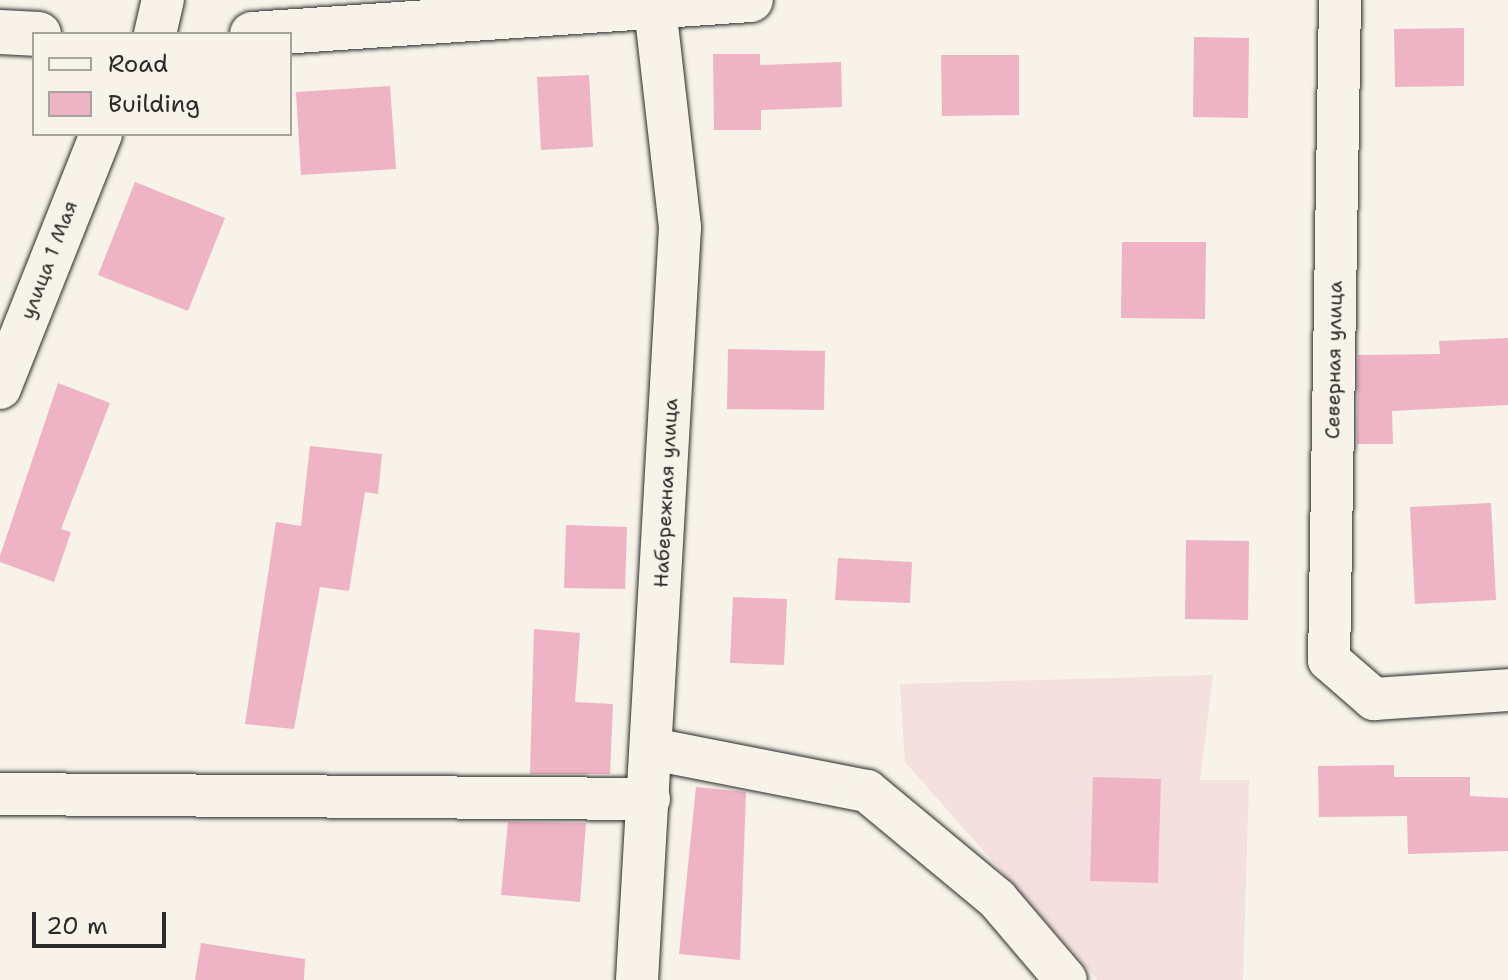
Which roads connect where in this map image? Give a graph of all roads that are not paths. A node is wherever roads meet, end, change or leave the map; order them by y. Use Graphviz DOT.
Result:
graph roads {
  1 [pos="163,0"];
  2 [pos="751,0"];
  3 [pos="1340,0"];
  4 [pos="655,7"];
  5 [pos="0,32"];
  6 [pos="155,32"];
  7 [pos="282,32"];
  8 [pos="32,34"];
  9 [pos="92,141"];
  10 [pos="0,388"];
  11 [pos="1508,690"];
  12 [pos="652,749"];
  13 [pos="0,794"];
  14 [pos="649,799"];
  15 [pos="637,980"];
  16 [pos="1066,980"];
  1 -- 6 [label="street"];
  2 -- 4 [label="street"];
  3 -- 11 [label="street, Северная улица"];
  4 -- 7 [label="street"];
  4 -- 12 [label="street, Набережная улица"];
  5 -- 8 [label="street"];
  9 -- 10 [label="street, улица 1 Мая"];
  12 -- 14 [label="street, Набережная улица"];
  12 -- 16 [label="street"];
  13 -- 14 [label="street"];
  14 -- 15 [label="street, Набережная улица"];
}
